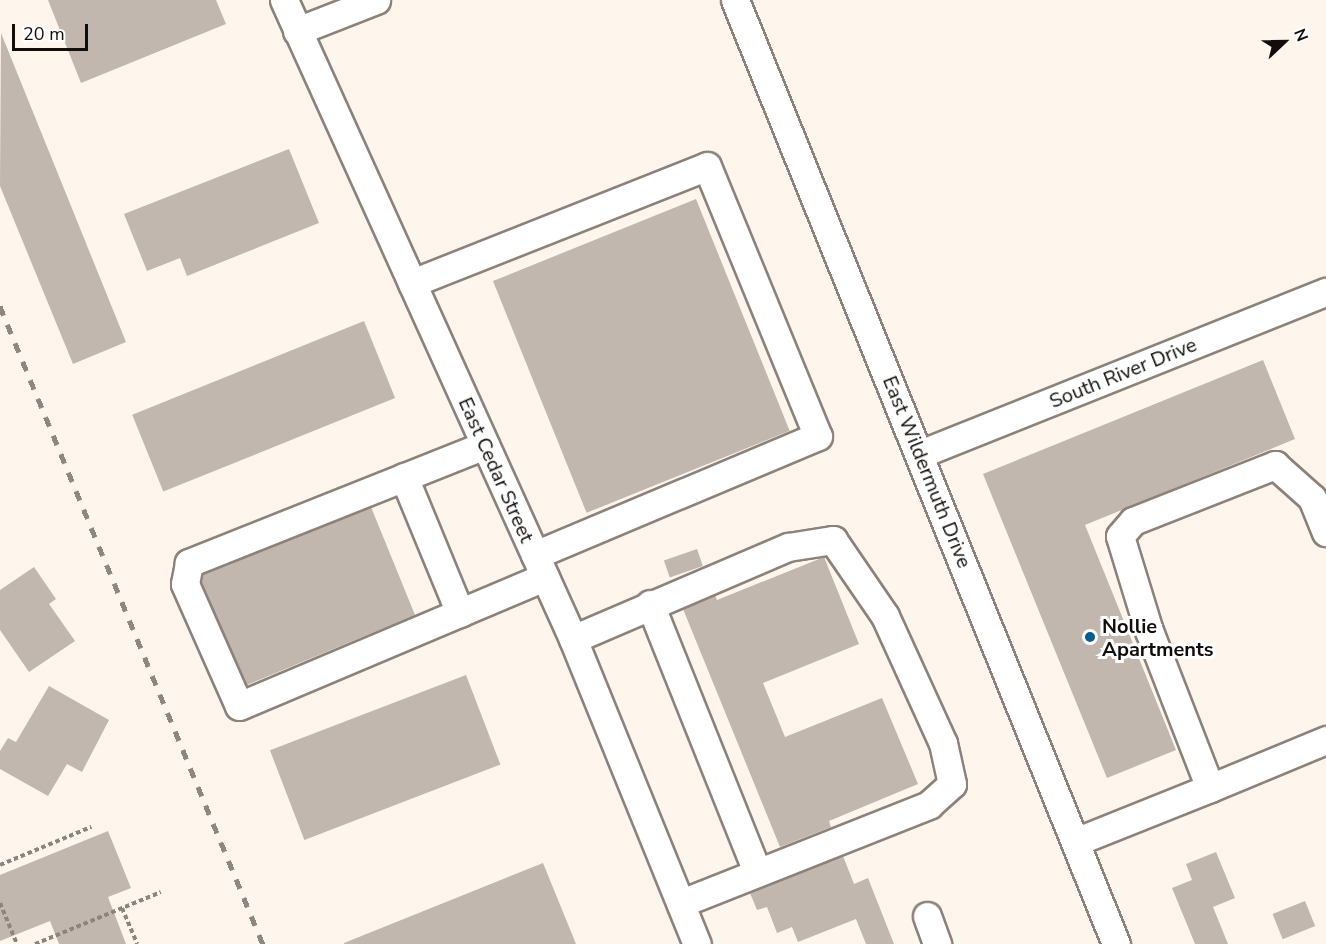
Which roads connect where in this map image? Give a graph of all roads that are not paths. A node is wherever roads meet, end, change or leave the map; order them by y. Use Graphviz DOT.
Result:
graph roads {
  1 [pos="284,0"];
  2 [pos="376,0"];
  3 [pos="735,0"];
  4 [pos="297,31"];
  5 [pos="412,283"];
  6 [pos="1326,291"];
  7 [pos="485,444"];
  8 [pos="920,454"];
  9 [pos="404,477"];
  10 [pos="1326,532"];
  11 [pos="540,566"];
  12 [pos="651,604"];
  13 [pos="460,613"];
  14 [pos="573,639"];
  15 [pos="1326,740"];
  16 [pos="1210,788"];
  17 [pos="1075,842"];
  18 [pos="757,872"];
  19 [pos="681,903"];
  20 [pos="927,915"];
  21 [pos="697,944"];
  22 [pos="937,944"];
  23 [pos="1116,944"];
  1 -- 4 [label="street, East Cedar Street"];
  2 -- 4 [label="street"];
  3 -- 8 [label="street, East Wildermuth Drive"];
  4 -- 5 [label="street, East Cedar Street"];
  5 -- 7 [label="street, East Cedar Street"];
  5 -- 11 [label="street"];
  6 -- 8 [label="street, South River Drive"];
  7 -- 9 [label="street"];
  7 -- 11 [label="street, East Cedar Street"];
  8 -- 17 [label="street, East Wildermuth Drive"];
  9 -- 13 [label="street"];
  9 -- 13 [label="street"];
  10 -- 16 [label="street"];
  11 -- 13 [label="street"];
  11 -- 14 [label="street, East Cedar Street"];
  12 -- 14 [label="street"];
  12 -- 18 [label="street"];
  12 -- 18 [label="street"];
  14 -- 19 [label="street, East Cedar Street"];
  15 -- 16 [label="street"];
  16 -- 17 [label="street"];
  17 -- 23 [label="street, East Wildermuth Drive"];
  18 -- 19 [label="street"];
  19 -- 21 [label="street, East Cedar Street"];
  20 -- 22 [label="street"];
}
